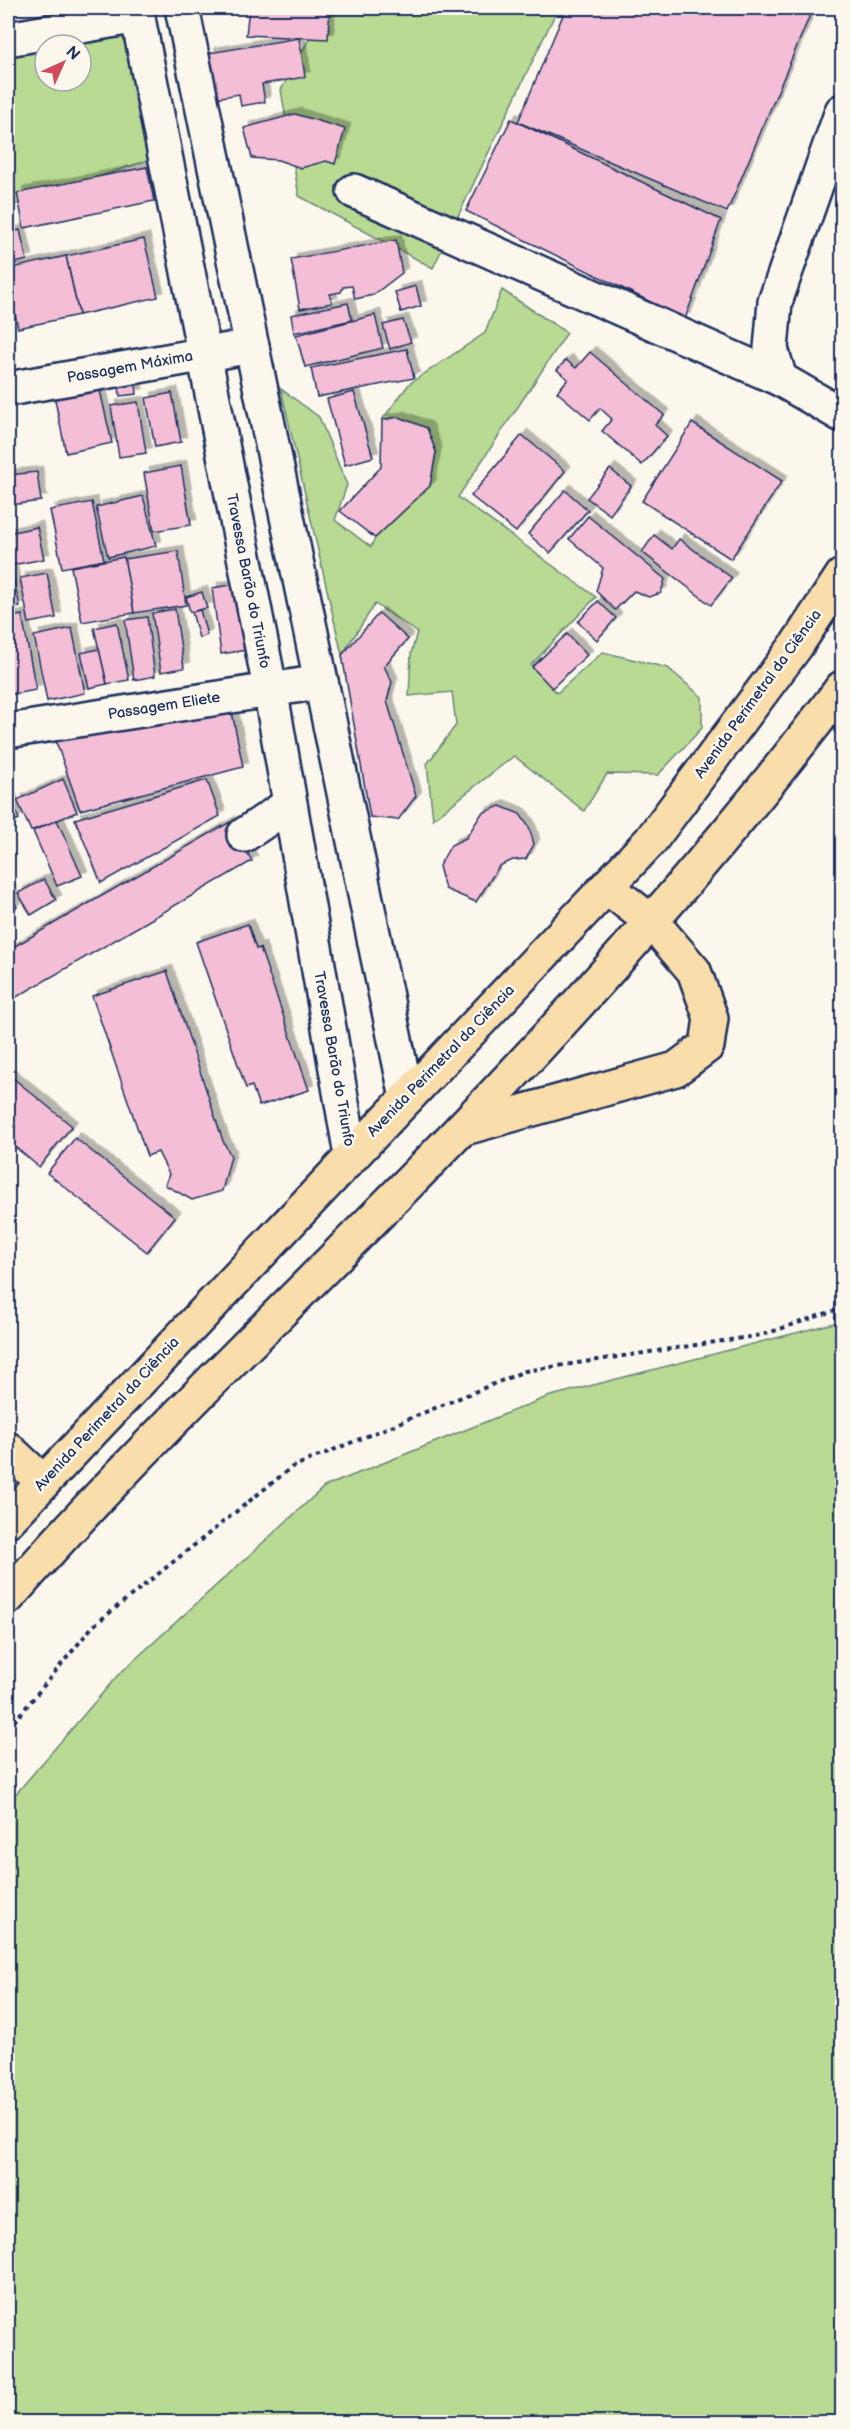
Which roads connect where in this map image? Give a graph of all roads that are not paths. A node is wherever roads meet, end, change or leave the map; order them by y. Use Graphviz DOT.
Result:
graph roads {
  1 [pos="182,8"];
  2 [pos="137,12"];
  3 [pos="8,39"];
  4 [pos="843,111"];
  5 [pos="354,191"];
  6 [pos="252,346"];
  7 [pos="203,354"];
  8 [pos="780,379"];
  9 [pos="8,389"];
  10 [pos="843,415"];
  11 [pos="843,576"];
  12 [pos="321,682"];
  13 [pos="270,688"];
  14 [pos="843,688"];
  15 [pos="8,731"];
  16 [pos="290,804"];
  17 [pos="244,835"];
  18 [pos="607,886"];
  19 [pos="653,922"];
  20 [pos="407,1098"];
  21 [pos="461,1129"];
  22 [pos="351,1155"];
  23 [pos="8,1449"];
  24 [pos="43,1482"];
  25 [pos="8,1520"];
  26 [pos="8,1597"];
  1 -- 6 [label="street"];
  2 -- 3 [label="street"];
  2 -- 7 [label="street, Travessa Barão do Triunfo"];
  4 -- 8 [label="street"];
  5 -- 8 [label="street"];
  6 -- 7 [label="street, Passagem Máxima"];
  6 -- 12 [label="street"];
  7 -- 9 [label="street, Passagem Máxima"];
  7 -- 13 [label="street, Travessa Barão do Triunfo"];
  8 -- 10 [label="street"];
  11 -- 18 [label="main road, Avenida Perimetral da Ciência"];
  12 -- 13 [label="street, Passagem Eliete"];
  12 -- 20 [label="street"];
  13 -- 15 [label="street, Passagem Eliete"];
  13 -- 16 [label="street, Travessa Barão do Triunfo"];
  14 -- 19 [label="main road"];
  16 -- 17 [label="street"];
  16 -- 22 [label="street, Travessa Barão do Triunfo"];
  18 -- 19 [label="main road"];
  18 -- 20 [label="main road, Avenida Perimetral da Ciência"];
  19 -- 21 [label="main road"];
  19 -- 21 [label="main road"];
  20 -- 22 [label="main road, Avenida Perimetral da Ciência"];
  21 -- 26 [label="main road"];
  22 -- 24 [label="main road, Avenida Perimetral da Ciência"];
  23 -- 24 [label="main road"];
  24 -- 25 [label="main road, Avenida Perimetral da Ciência"];
}
